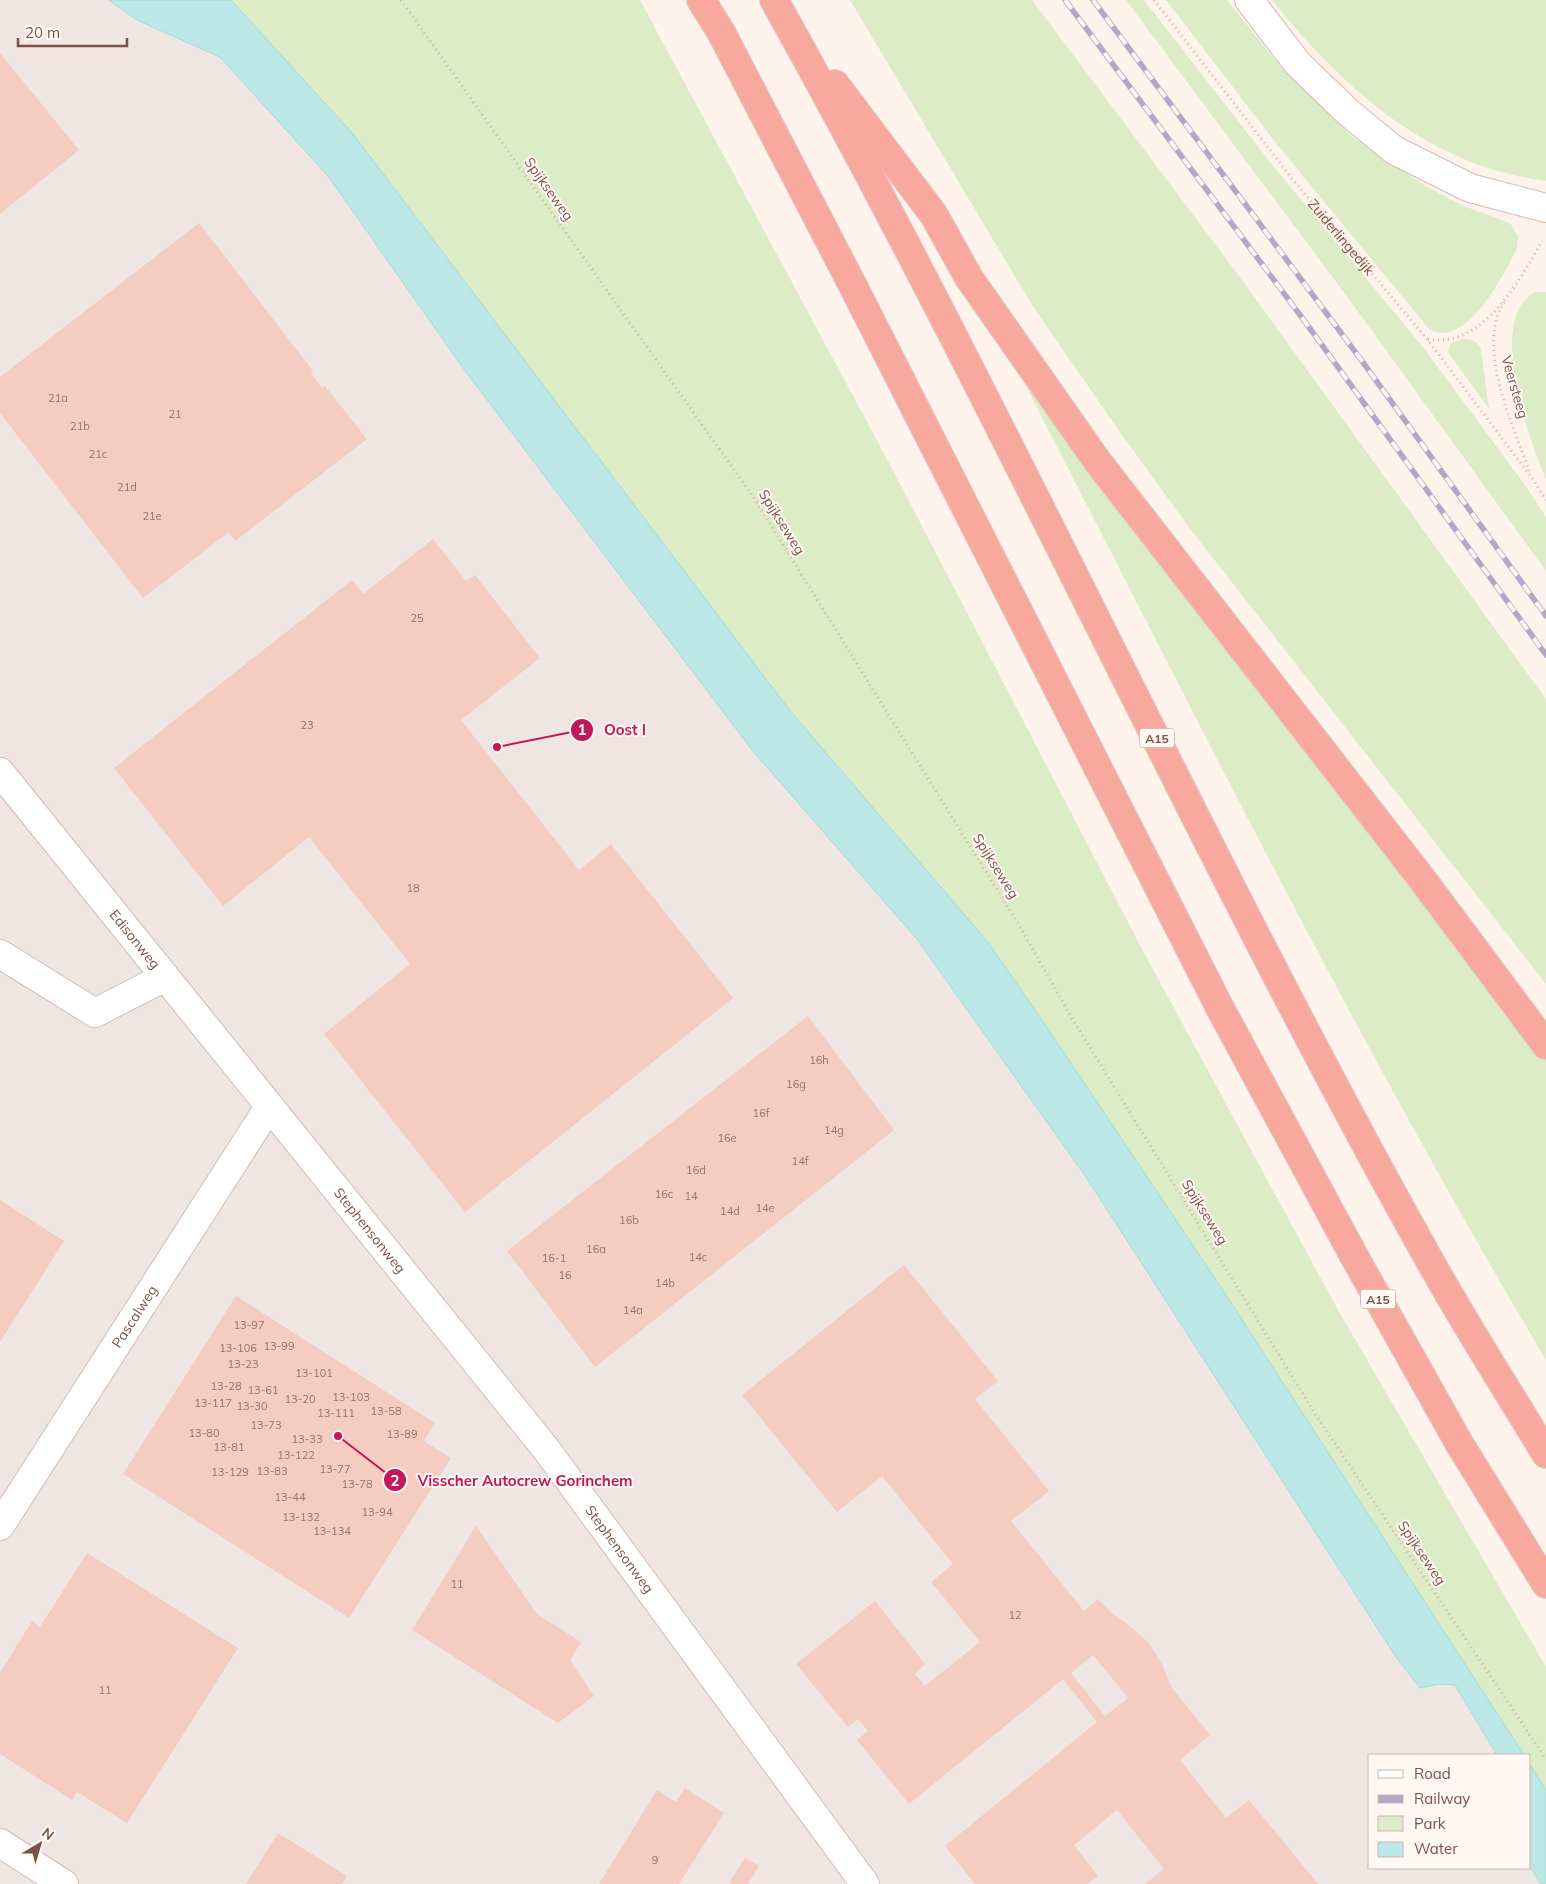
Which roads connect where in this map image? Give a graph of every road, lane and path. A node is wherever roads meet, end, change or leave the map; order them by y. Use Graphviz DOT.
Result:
graph roads {
  1 [pos="401,0"];
  2 [pos="702,0"];
  3 [pos="1154,0"];
  4 [pos="1249,0"];
  5 [pos="778,8"];
  6 [pos="1546,208"];
  7 [pos="1546,233"];
  8 [pos="1504,302"];
  9 [pos="1427,339"];
  10 [pos="1532,478"];
  11 [pos="1546,500"];
  12 [pos="0,772"];
  13 [pos="0,954"];
  14 [pos="165,977"];
  15 [pos="1546,1045"];
  16 [pos="269,1106"];
  17 [pos="1546,1454"];
  18 [pos="0,1526"];
  19 [pos="1546,1584"];
  20 [pos="1546,1759"];
  21 [pos="0,1843"];
  22 [pos="64,1884"];
  23 [pos="865,1884"];
  1 -- 20 [label="path, Spijkseweg"];
  2 -- 19 [label="highway, A15"];
  3 -- 9 [label="path, Zuiderlingedijk"];
  4 -- 6 [label="street"];
  5 -- 15 [label="highway, A15"];
  5 -- 17 [label="highway, A15"];
  7 -- 8 [label="path"];
  8 -- 9 [label="path"];
  8 -- 10 [label="path, Veersteeg"];
  9 -- 10 [label="path, Veersteeg"];
  10 -- 11 [label="path, Veersteeg"];
  12 -- 14 [label="street, Edisonweg"];
  13 -- 14 [label="street"];
  14 -- 16 [label="street, Edisonweg"];
  16 -- 18 [label="street, Pascalweg"];
  16 -- 23 [label="street, Stephensonweg"];
  21 -- 22 [label="street"];
}
